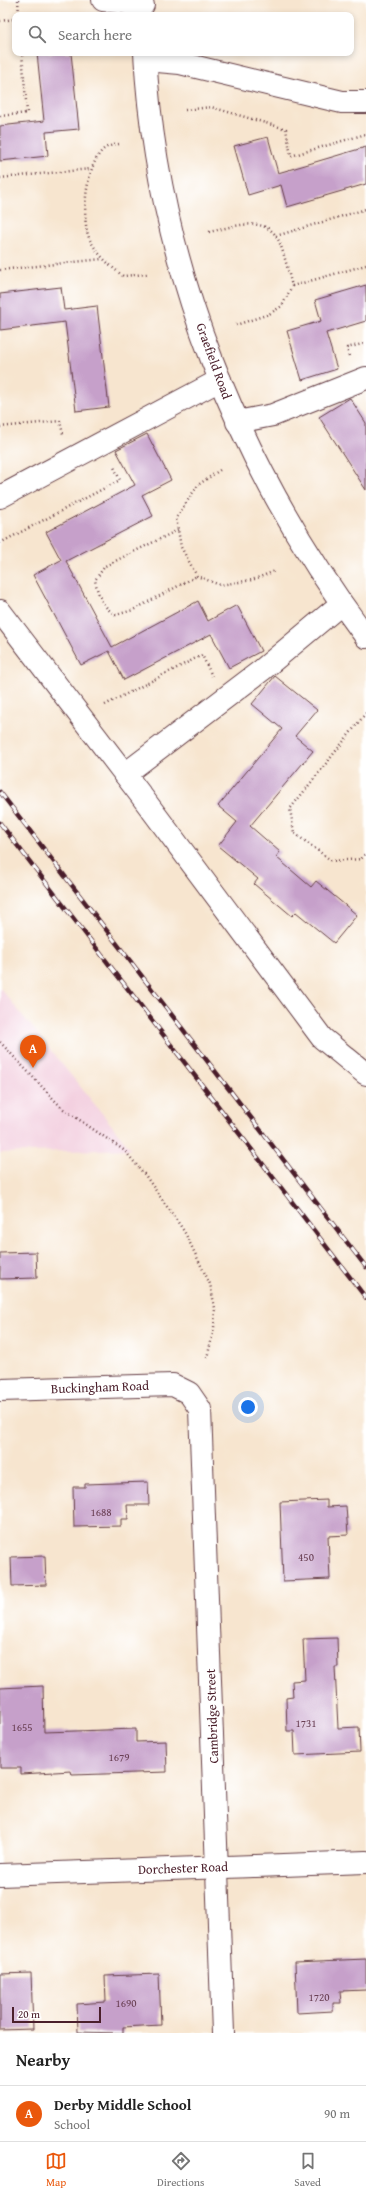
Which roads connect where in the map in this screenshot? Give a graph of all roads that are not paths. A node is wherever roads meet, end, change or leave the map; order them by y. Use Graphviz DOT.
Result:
graph roads {
  1 [pos="103,0"];
  2 [pos="143,7"];
  3 [pos="146,57"];
  4 [pos="366,102"];
  5 [pos="366,378"];
  6 [pos="220,380"];
  7 [pos="237,422"];
  8 [pos="0,497"];
  9 [pos="341,604"];
  10 [pos="0,611"];
  11 [pos="366,637"];
  12 [pos="125,774"];
  13 [pos="366,1074"];
  14 [pos="0,1390"];
  15 [pos="195,1400"];
  16 [pos="366,1862"];
  17 [pos="217,1867"];
  18 [pos="0,1875"];
  19 [pos="223,2033"];
  1 -- 2 [label="street"];
  3 -- 4 [label="street"];
  3 -- 6 [label="street, Graefield Road"];
  5 -- 7 [label="street"];
  6 -- 7 [label="street, Graefield Road"];
  6 -- 8 [label="street"];
  7 -- 9 [label="street, Graefield Road"];
  9 -- 11 [label="street, Graefield Road"];
  9 -- 12 [label="street"];
  10 -- 12 [label="street"];
  12 -- 13 [label="street"];
  14 -- 15 [label="street, Buckingham Road"];
  15 -- 17 [label="street, Cambridge Street"];
  16 -- 17 [label="street, Dorchester Road"];
  17 -- 18 [label="street, Dorchester Road"];
  17 -- 19 [label="street, Cambridge Street"];
}
